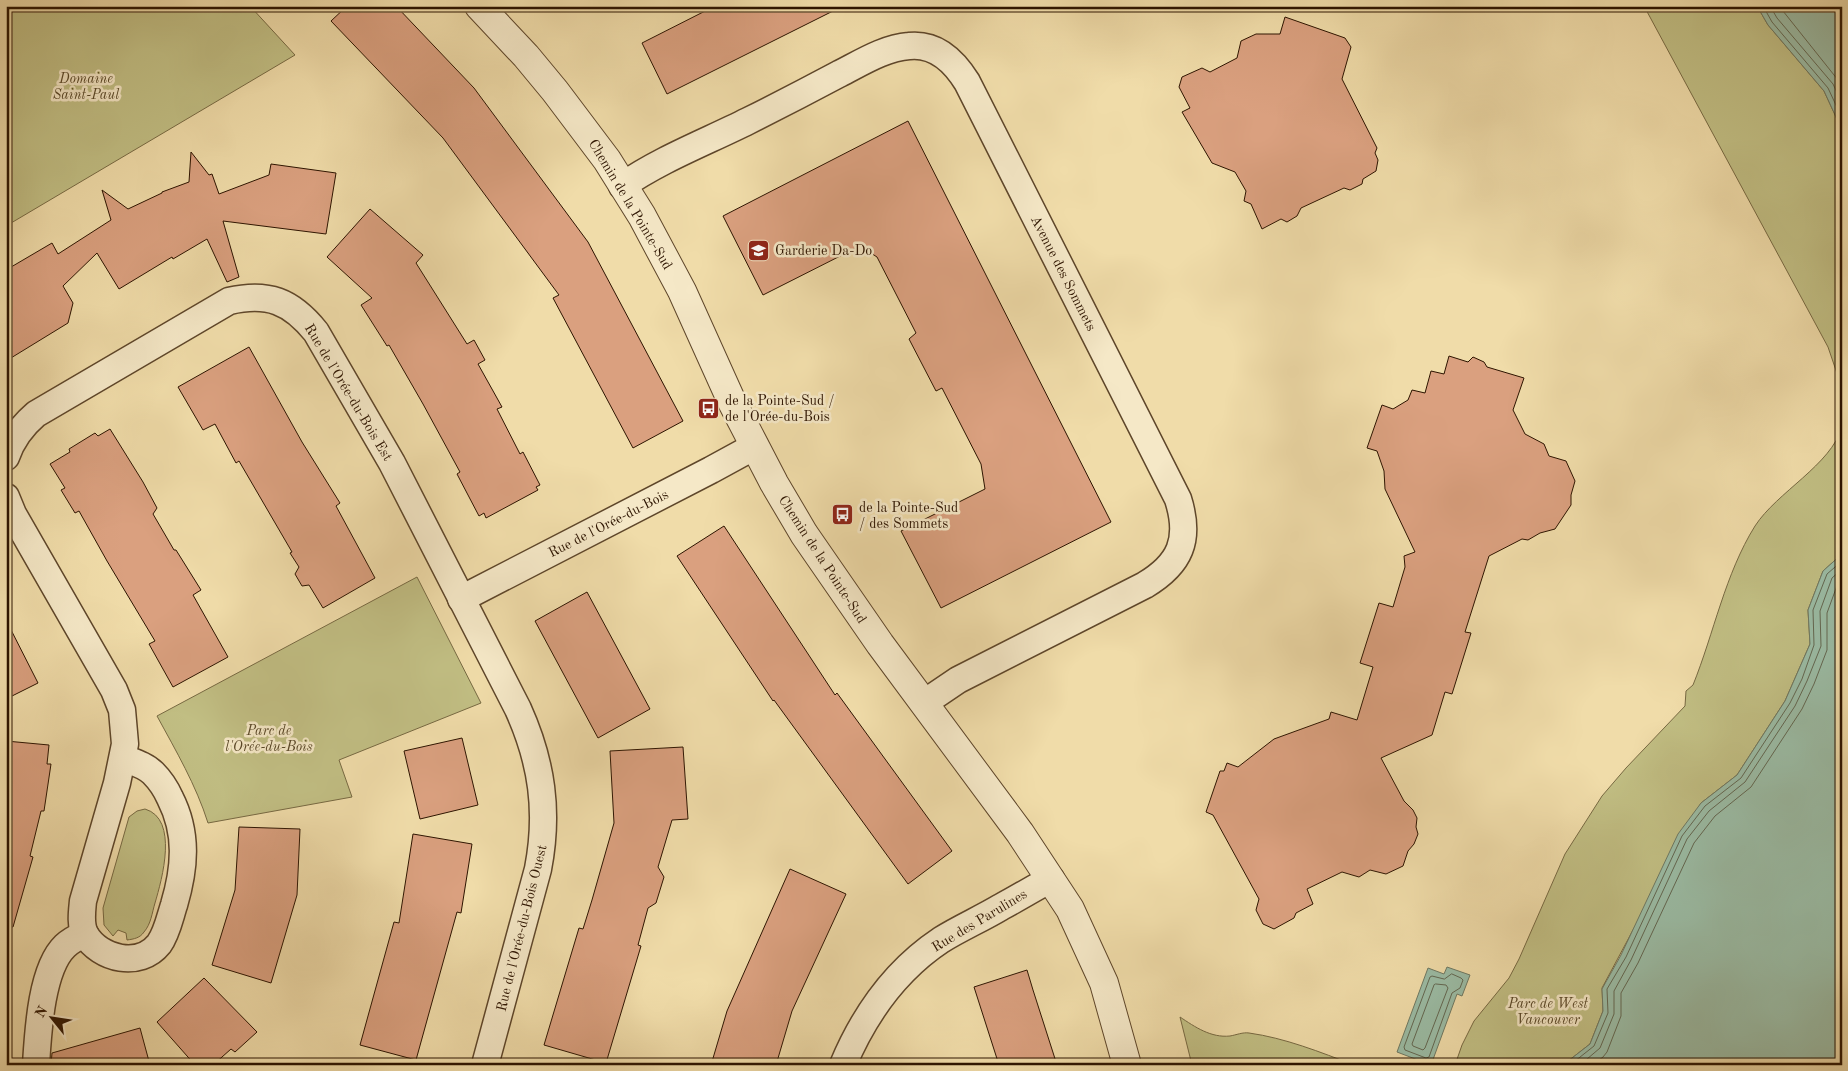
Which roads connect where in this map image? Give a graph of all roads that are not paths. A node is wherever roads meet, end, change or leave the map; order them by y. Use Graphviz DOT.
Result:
graph roads {
  1 [pos="479,6"];
  2 [pos="622,186"];
  3 [pos="755,446"];
  4 [pos="6,456"];
  5 [pos="6,497"];
  6 [pos="461,599"];
  7 [pos="924,703"];
  8 [pos="123,758"];
  9 [pos="1051,879"];
  10 [pos="85,934"];
  11 [pos="36,1065"];
  12 [pos="485,1065"];
  13 [pos="844,1065"];
  14 [pos="1127,1065"];
  1 -- 2 [label="street, Chemin de la Pointe-Sud"];
  2 -- 3 [label="street, Chemin de la Pointe-Sud"];
  2 -- 7 [label="street, Avenue des Sommets"];
  3 -- 6 [label="street, Rue de l'Orée-du-Bois"];
  3 -- 7 [label="street, Chemin de la Pointe-Sud"];
  4 -- 6 [label="street, Rue de l'Orée-du-Bois Est"];
  5 -- 8 [label="street"];
  6 -- 12 [label="street, Rue de l'Orée-du-Bois Ouest"];
  7 -- 9 [label="street, Chemin de la Pointe-Sud"];
  8 -- 10 [label="street"];
  8 -- 10 [label="street"];
  9 -- 13 [label="street, Rue des Parulines"];
  9 -- 14 [label="street, Chemin de la Pointe-Sud"];
  10 -- 11 [label="street"];
}
